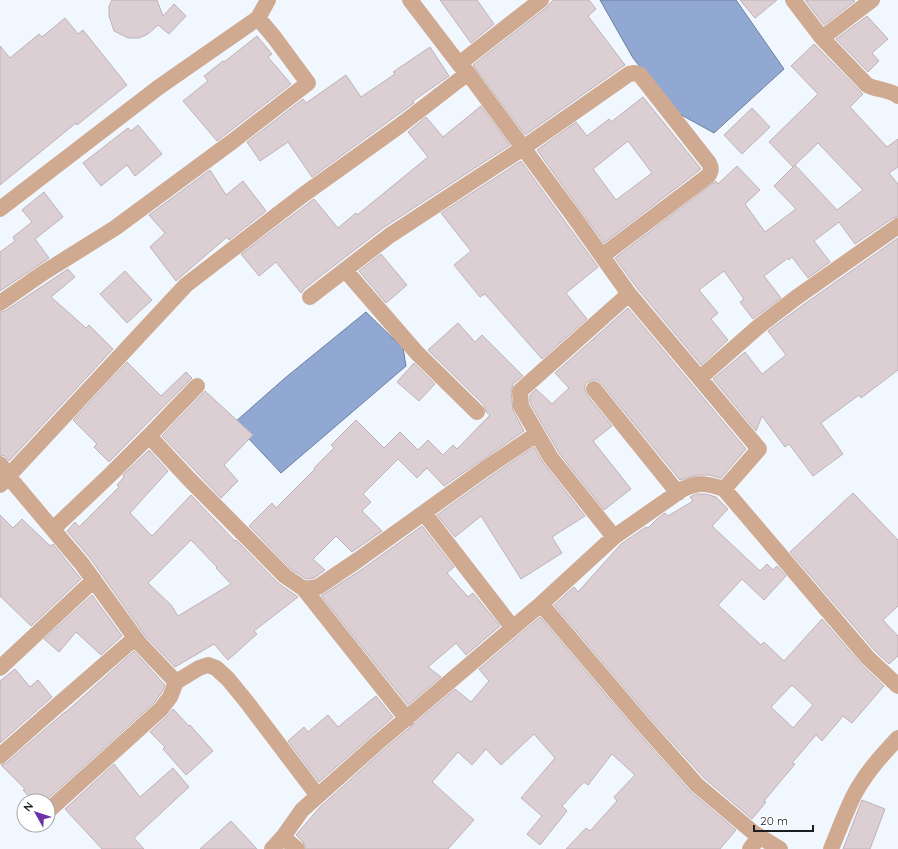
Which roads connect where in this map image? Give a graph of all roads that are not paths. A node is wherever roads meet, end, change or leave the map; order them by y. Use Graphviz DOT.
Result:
graph roads {
  1 [pos="268,0"];
  2 [pos="410,0"];
  3 [pos="541,0"];
  4 [pos="793,0"];
  5 [pos="872,0"];
  6 [pos="258,18"];
  7 [pos="822,38"];
  8 [pos="463,68"];
  9 [pos="898,96"];
  10 [pos="524,148"];
  11 [pos="0,209"];
  12 [pos="898,226"];
  13 [pos="602,256"];
  14 [pos="345,270"];
  15 [pos="629,294"];
  16 [pos="310,297"];
  17 [pos="0,303"];
  18 [pos="700,378"];
  19 [pos="197,386"];
  20 [pos="594,389"];
  21 [pos="477,412"];
  22 [pos="537,434"];
  23 [pos="149,436"];
  24 [pos="3,475"];
  25 [pos="724,489"];
  26 [pos="678,493"];
  27 [pos="424,513"];
  28 [pos="53,529"];
  29 [pos="614,537"];
  30 [pos="94,580"];
  31 [pos="304,589"];
  32 [pos="541,604"];
  33 [pos="513,628"];
  34 [pos="135,638"];
  35 [pos="0,668"];
  36 [pos="176,682"];
  37 [pos="898,686"];
  38 [pos="406,718"];
  39 [pos="898,738"];
  40 [pos="0,756"];
  41 [pos="318,796"];
  42 [pos="56,804"];
  43 [pos="277,843"];
  44 [pos="755,843"];
  45 [pos="297,849"];
  46 [pos="780,849"];
  47 [pos="830,849"];
  1 -- 6 [label="street"];
  2 -- 8 [label="street"];
  3 -- 8 [label="street"];
  4 -- 7 [label="street"];
  5 -- 7 [label="street"];
  6 -- 11 [label="street"];
  6 -- 17 [label="street"];
  7 -- 9 [label="street"];
  8 -- 10 [label="street"];
  8 -- 24 [label="street"];
  10 -- 13 [label="street"];
  10 -- 13 [label="street"];
  10 -- 14 [label="street"];
  12 -- 18 [label="street"];
  13 -- 15 [label="street"];
  14 -- 16 [label="street"];
  14 -- 21 [label="street"];
  15 -- 18 [label="street"];
  15 -- 22 [label="street"];
  18 -- 25 [label="street"];
  19 -- 23 [label="street"];
  20 -- 26 [label="street"];
  22 -- 27 [label="street"];
  22 -- 29 [label="street"];
  23 -- 28 [label="street"];
  23 -- 31 [label="street"];
  24 -- 28 [label="street"];
  25 -- 26 [label="street"];
  25 -- 37 [label="street"];
  26 -- 29 [label="street"];
  27 -- 31 [label="street"];
  27 -- 33 [label="street"];
  28 -- 30 [label="street"];
  29 -- 32 [label="street"];
  30 -- 34 [label="street"];
  30 -- 35 [label="street"];
  31 -- 38 [label="street"];
  32 -- 33 [label="street"];
  32 -- 44 [label="street"];
  33 -- 38 [label="street"];
  34 -- 36 [label="street"];
  34 -- 40 [label="street"];
  36 -- 41 [label="street"];
  36 -- 42 [label="street"];
  38 -- 41 [label="street"];
  39 -- 47 [label="street"];
  41 -- 43 [label="street"];
  43 -- 45 [label="street"];
  44 -- 46 [label="street"];
}
